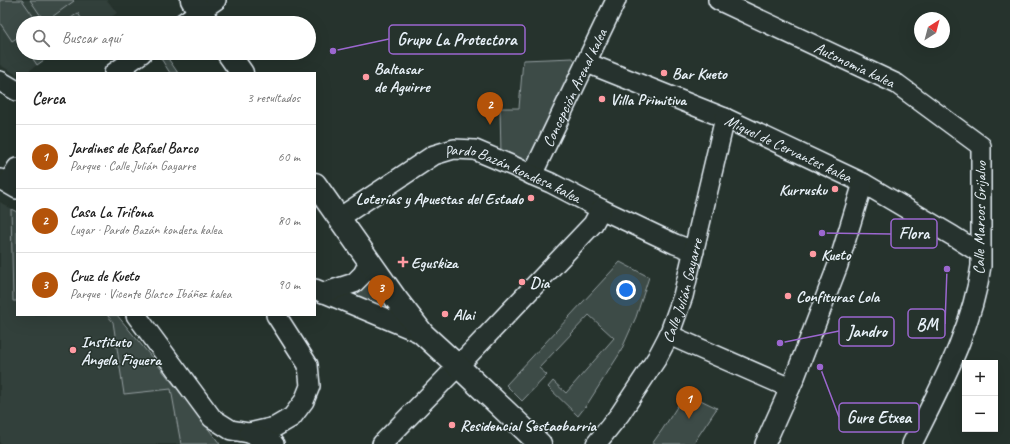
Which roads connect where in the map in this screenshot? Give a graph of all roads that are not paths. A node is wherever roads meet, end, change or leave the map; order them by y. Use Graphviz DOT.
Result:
graph roads {
  1 [pos="616,0"];
  2 [pos="718,0"];
  3 [pos="132,60"];
  4 [pos="233,60"];
  5 [pos="587,62"];
  6 [pos="115,72"];
  7 [pos="241,72"];
  8 [pos="0,81"];
  9 [pos="16,90"];
  10 [pos="726,118"];
  11 [pos="981,146"];
  12 [pos="532,175"];
  13 [pos="863,183"];
  14 [pos="316,185"];
  15 [pos="601,209"];
  16 [pos="339,218"];
  17 [pos="694,251"];
  18 [pos="980,254"];
  19 [pos="370,262"];
  20 [pos="319,291"];
  21 [pos="137,316"];
  22 [pos="277,316"];
  23 [pos="422,334"];
  24 [pos="669,334"];
  25 [pos="458,366"];
  26 [pos="790,388"];
  27 [pos="249,433"];
  28 [pos="274,444"];
  29 [pos="382,444"];
  30 [pos="540,444"];
  31 [pos="596,444"];
  32 [pos="765,444"];
  33 [pos="912,444"];
  1 -- 5 [label="street, Concepción Arenal kalea"];
  2 -- 11 [label="street, Autonomia kalea"];
  3 -- 6 [label="street"];
  4 -- 7 [label="street"];
  5 -- 10 [label="street, Miguel de Cervantes kalea"];
  5 -- 12 [label="street, Concepción Arenal kalea"];
  8 -- 9 [label="street"];
  10 -- 13 [label="street, Miguel de Cervantes kalea"];
  10 -- 17 [label="street, Calle Julián Gayarre"];
  11 -- 18 [label="street, Calle Marcos Grijalvo"];
  12 -- 15 [label="street, Pardo Bazán kondesa kalea"];
  12 -- 16 [label="street, Pardo Bazán kondesa kalea"];
  13 -- 18 [label="street, Miguel de Cervantes kalea"];
  13 -- 26 [label="street"];
  14 -- 16 [label="street"];
  15 -- 17 [label="street, Pardo Bazán kondesa kalea"];
  15 -- 25 [label="street"];
  16 -- 19 [label="street"];
  17 -- 24 [label="street, Calle Julián Gayarre"];
  18 -- 33 [label="street, Calle Marcos Grijalvo"];
  19 -- 20 [label="street"];
  19 -- 23 [label="street"];
  20 -- 23 [label="street"];
  21 -- 27 [label="street"];
  22 -- 27 [label="street"];
  23 -- 25 [label="street"];
  24 -- 26 [label="street"];
  24 -- 31 [label="street, Calle Julián Gayarre"];
  25 -- 29 [label="street"];
  25 -- 30 [label="street"];
  26 -- 32 [label="street"];
  27 -- 28 [label="street"];
}
